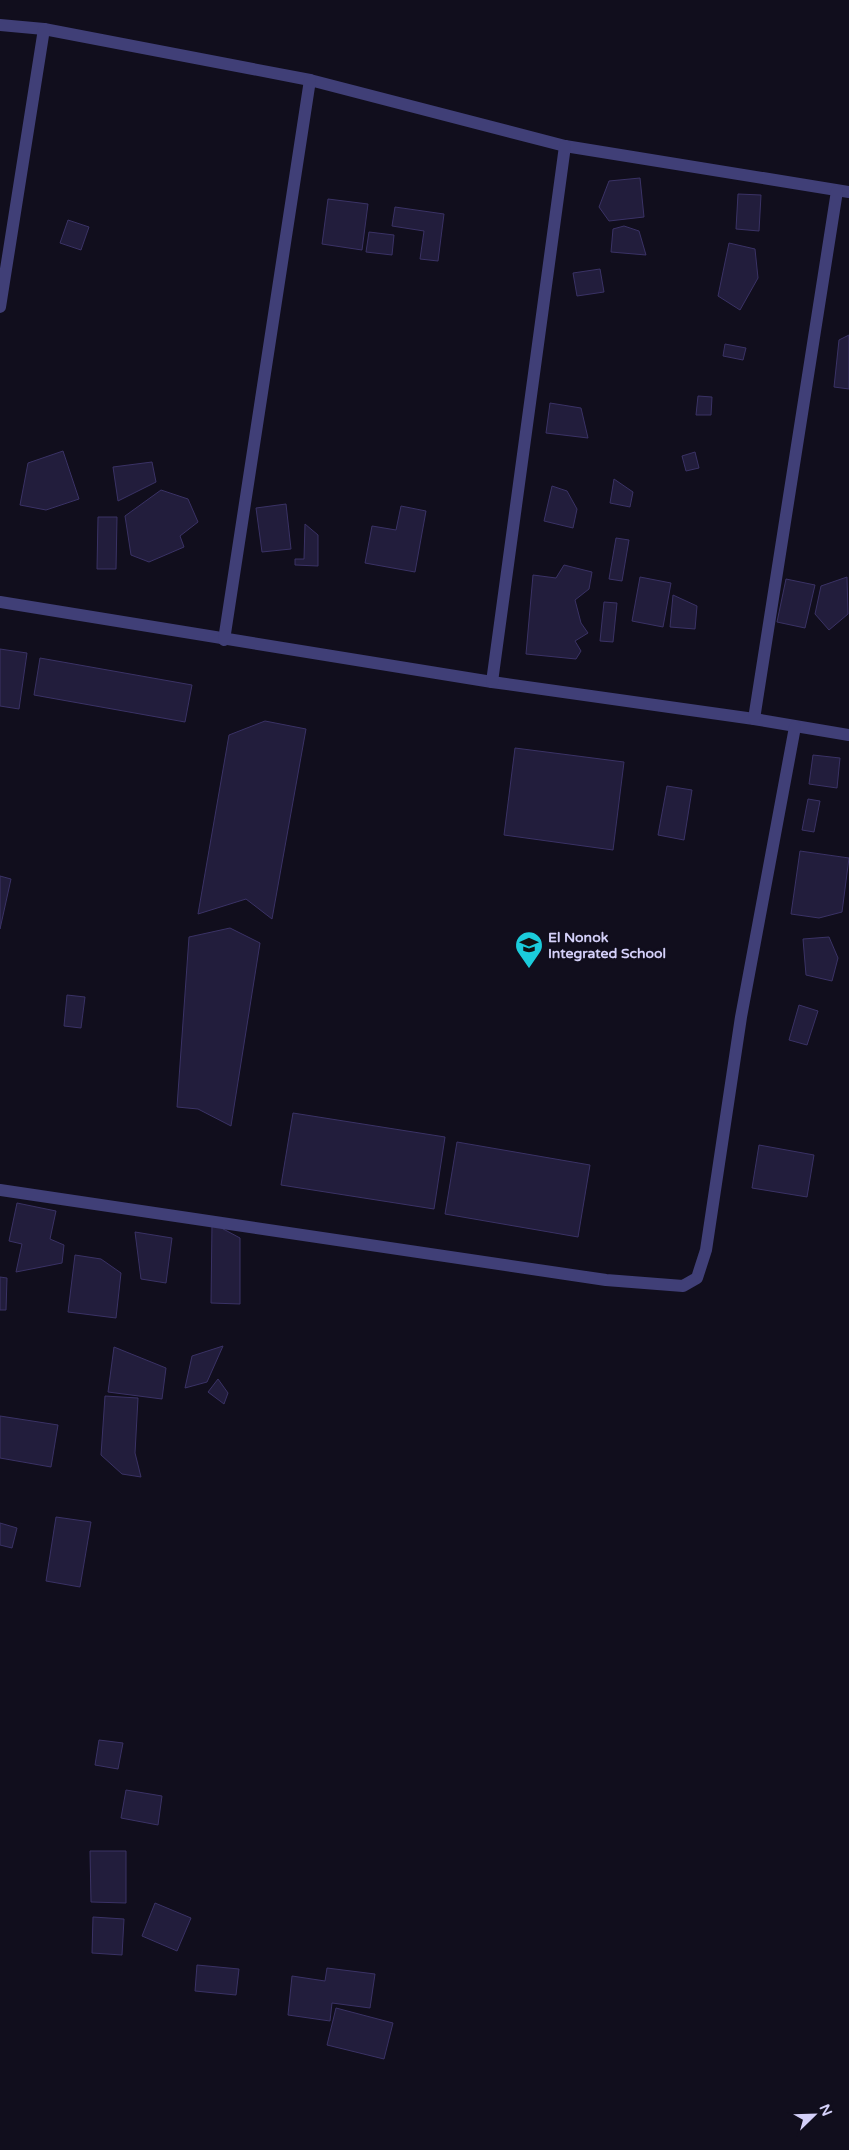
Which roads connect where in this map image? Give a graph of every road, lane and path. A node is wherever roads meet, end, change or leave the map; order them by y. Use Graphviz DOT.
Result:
graph roads {
  1 [pos="0,25"];
  2 [pos="44,29"];
  3 [pos="310,80"];
  4 [pos="564,146"];
  5 [pos="843,191"];
  6 [pos="0,307"];
  7 [pos="0,602"];
  8 [pos="224,640"];
  9 [pos="492,682"];
  10 [pos="754,719"];
  11 [pos="795,727"];
  12 [pos="849,735"];
  13 [pos="0,1190"];
  1 -- 2 [label="street"];
  2 -- 3 [label="street"];
  2 -- 6 [label="street"];
  3 -- 4 [label="street"];
  3 -- 8 [label="street"];
  4 -- 5 [label="street"];
  4 -- 9 [label="street"];
  5 -- 10 [label="street"];
  7 -- 8 [label="street"];
  8 -- 9 [label="street"];
  9 -- 10 [label="street"];
  10 -- 11 [label="street"];
  11 -- 12 [label="street"];
  11 -- 13 [label="street"];
}
